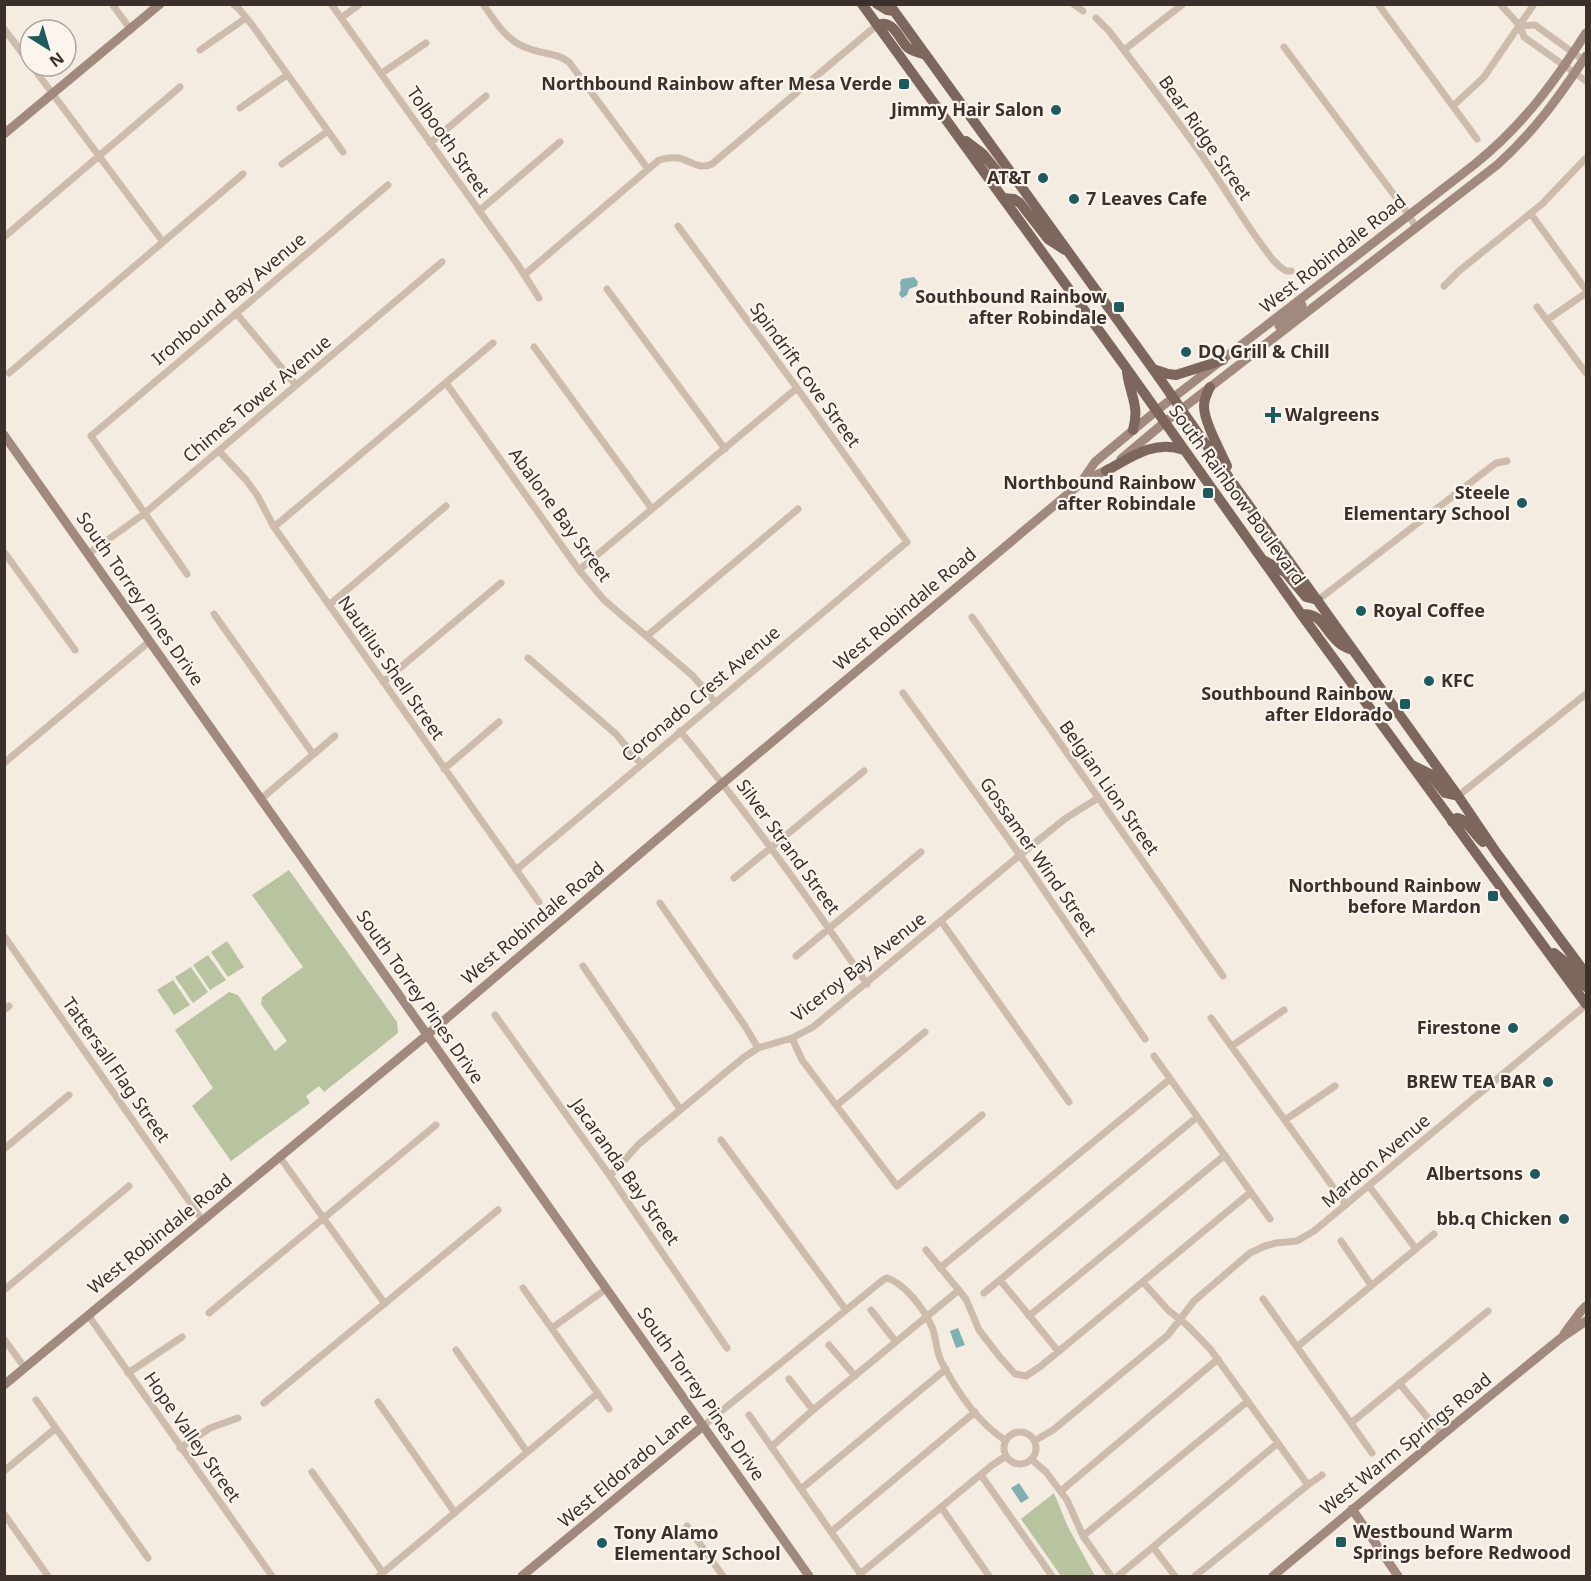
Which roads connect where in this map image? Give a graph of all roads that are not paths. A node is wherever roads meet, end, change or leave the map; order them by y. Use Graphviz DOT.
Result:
graph roads {
  1 [pos="112,4"];
  2 [pos="160,4"];
  3 [pos="233,4"];
  4 [pos="331,4"];
  5 [pos="360,4"];
  6 [pos="862,4"];
  7 [pos="877,4"];
  8 [pos="1073,4"];
  9 [pos="1183,4"];
  10 [pos="1378,4"];
  11 [pos="1500,4"];
  12 [pos="1534,4"];
  13 [pos="483,5"];
  14 [pos="891,8"];
  15 [pos="1083,11"];
  16 [pos="246,18"];
  17 [pos="341,18"];
  18 [pos="1096,18"];
  19 [pos="877,25"];
  20 [pos="1520,26"];
  21 [pos="4,29"];
  22 [pos="131,30"];
  23 [pos="1587,33"];
  24 [pos="426,43"];
  25 [pos="18,47"];
  26 [pos="1284,47"];
  27 [pos="200,50"];
  28 [pos="1124,50"];
  29 [pos="1573,53"];
  30 [pos="926,55"];
  31 [pos="1586,59"];
  32 [pos="1565,65"];
  33 [pos="1575,73"];
  34 [pos="382,74"];
  35 [pos="287,75"];
  36 [pos="42,78"];
  37 [pos="1587,81"];
  38 [pos="180,87"];
  39 [pos="53,93"];
  40 [pos="486,96"];
  41 [pos="1453,106"];
  42 [pos="240,108"];
  43 [pos="328,131"];
  44 [pos="4,134"];
  45 [pos="958,136"];
  46 [pos="1477,139"];
  47 [pos="560,142"];
  48 [pos="430,143"];
  49 [pos="343,152"];
  50 [pos="100,156"];
  51 [pos="1587,158"];
  52 [pos="282,164"];
  53 [pos="648,169"];
  54 [pos="243,174"];
  55 [pos="1015,179"];
  56 [pos="388,185"];
  57 [pos="1003,198"];
  58 [pos="479,211"];
  59 [pos="1531,214"];
  60 [pos="1409,215"];
  61 [pos="678,226"];
  62 [pos="1416,228"];
  63 [pos="4,237"];
  64 [pos="163,242"];
  65 [pos="1070,254"];
  66 [pos="442,262"];
  67 [pos="1291,271"];
  68 [pos="524,275"];
  69 [pos="1444,286"];
  70 [pos="607,289"];
  71 [pos="1587,292"];
  72 [pos="1310,293"];
  73 [pos="539,298"];
  74 [pos="1537,307"];
  75 [pos="236,313"];
  76 [pos="1547,320"];
  77 [pos="1281,332"];
  78 [pos="493,343"];
  79 [pos="534,347"];
  80 [pos="1223,360"];
  81 [pos="1127,369"];
  82 [pos="1153,369"];
  83 [pos="9,373"];
  84 [pos="1587,373"];
  85 [pos="446,383"];
  86 [pos="297,385"];
  87 [pos="1210,387"];
  88 [pos="797,388"];
  89 [pos="1173,398"];
  90 [pos="1181,410"];
  91 [pos="1156,411"];
  92 [pos="1165,422"];
  93 [pos="1133,430"];
  94 [pos="6,442"];
  95 [pos="724,449"];
  96 [pos="1184,450"];
  97 [pos="219,451"];
  98 [pos="1507,461"];
  99 [pos="1106,471"];
  100 [pos="1081,483"];
  101 [pos="1235,486"];
  102 [pos="446,506"];
  103 [pos="652,509"];
  104 [pos="798,509"];
  105 [pos="145,513"];
  106 [pos="274,527"];
  107 [pos="907,542"];
  108 [pos="4,552"];
  109 [pos="88,554"];
  110 [pos="1262,559"];
  111 [pos="579,570"];
  112 [pos="188,574"];
  113 [pos="501,583"];
  114 [pos="1318,600"];
  115 [pos="328,605"];
  116 [pos="214,614"];
  117 [pos="1301,614"];
  118 [pos="972,617"];
  119 [pos="647,636"];
  120 [pos="150,641"];
  121 [pos="75,650"];
  122 [pos="1354,650"];
  123 [pos="528,658"];
  124 [pos="383,682"];
  125 [pos="903,693"];
  126 [pos="1587,694"];
  127 [pos="715,702"];
  128 [pos="499,722"];
  129 [pos="680,731"];
  130 [pos="336,736"];
  131 [pos="313,754"];
  132 [pos="4,763"];
  133 [pos="641,764"];
  134 [pos="1412,765"];
  135 [pos="444,769"];
  136 [pos="864,771"];
  137 [pos="723,783"];
  138 [pos="1458,796"];
  139 [pos="1098,798"];
  140 [pos="261,799"];
  141 [pos="1452,822"];
  142 [pos="771,848"];
  143 [pos="921,852"];
  144 [pos="1496,852"];
  145 [pos="1020,855"];
  146 [pos="516,870"];
  147 [pos="734,878"];
  148 [pos="539,902"];
  149 [pos="660,903"];
  150 [pos="941,921"];
  151 [pos="829,929"];
  152 [pos="4,936"];
  153 [pos="1541,941"];
  154 [pos="796,956"];
  155 [pos="583,966"];
  156 [pos="1587,974"];
  157 [pos="1222,976"];
  158 [pos="867,984"];
  159 [pos="1587,987"];
  160 [pos="1587,1005"];
  161 [pos="1284,1010"];
  162 [pos="495,1015"];
  163 [pos="1211,1018"];
  164 [pos="925,1032"];
  165 [pos="427,1035"];
  166 [pos="792,1038"];
  167 [pos="1145,1039"];
  168 [pos="1232,1046"];
  169 [pos="758,1048"];
  170 [pos="1154,1056"];
  171 [pos="1170,1078"];
  172 [pos="1335,1086"];
  173 [pos="69,1095"];
  174 [pos="1069,1102"];
  175 [pos="837,1105"];
  176 [pos="680,1109"];
  177 [pos="982,1114"];
  178 [pos="1197,1117"];
  179 [pos="1285,1120"];
  180 [pos="436,1125"];
  181 [pos="722,1140"];
  182 [pos="4,1149"];
  183 [pos="1225,1155"];
  184 [pos="279,1156"];
  185 [pos="610,1176"];
  186 [pos="129,1186"];
  187 [pos="1369,1186"];
  188 [pos="1251,1192"];
  189 [pos="1346,1205"];
  190 [pos="498,1210"];
  191 [pos="324,1218"];
  192 [pos="1270,1219"];
  193 [pos="203,1221"];
  194 [pos="1434,1234"];
  195 [pos="1341,1241"];
  196 [pos="1416,1249"];
  197 [pos="926,1250"];
  198 [pos="940,1268"];
  199 [pos="1000,1280"];
  200 [pos="1143,1282"];
  201 [pos="1371,1285"];
  202 [pos="523,1288"];
  203 [pos="606,1288"];
  204 [pos="4,1290"];
  205 [pos="959,1290"];
  206 [pos="984,1293"];
  207 [pos="1263,1299"];
  208 [pos="385,1304"];
  209 [pos="1587,1306"];
  210 [pos="846,1310"];
  211 [pos="871,1310"];
  212 [pos="1488,1311"];
  213 [pos="209,1313"];
  214 [pos="88,1315"];
  215 [pos="1029,1316"];
  216 [pos="926,1317"];
  217 [pos="1179,1320"];
  218 [pos="1586,1321"];
  219 [pos="552,1328"];
  220 [pos="182,1337"];
  221 [pos="1561,1338"];
  222 [pos="4,1339"];
  223 [pos="896,1342"];
  224 [pos="829,1345"];
  225 [pos="1297,1347"];
  226 [pos="727,1348"];
  227 [pos="456,1350"];
  228 [pos="1058,1351"];
  229 [pos="1218,1359"];
  230 [pos="25,1368"];
  231 [pos="946,1369"];
  232 [pos="128,1373"];
  233 [pos="855,1376"];
  234 [pos="789,1378"];
  235 [pos="1399,1383"];
  236 [pos="4,1385"];
  237 [pos="598,1393"];
  238 [pos="36,1400"];
  239 [pos="1248,1401"];
  240 [pos="378,1402"];
  241 [pos="264,1403"];
  242 [pos="609,1409"];
  243 [pos="813,1410"];
  244 [pos="975,1412"];
  245 [pos="749,1415"];
  246 [pos="238,1418"];
  247 [pos="1351,1423"];
  248 [pos="703,1426"];
  249 [pos="56,1428"];
  250 [pos="1442,1435"];
  251 [pos="1005,1440"];
  252 [pos="1034,1441"];
  253 [pos="1278,1443"];
  254 [pos="771,1447"];
  255 [pos="180,1448"];
  256 [pos="527,1452"];
  257 [pos="1372,1453"];
  258 [pos="1005,1456"];
  259 [pos="1031,1459"];
  260 [pos="4,1471"];
  261 [pos="312,1472"];
  262 [pos="981,1475"];
  263 [pos="1322,1475"];
  264 [pos="1308,1485"];
  265 [pos="801,1489"];
  266 [pos="1061,1491"];
  267 [pos="941,1507"];
  268 [pos="1352,1509"];
  269 [pos="455,1513"];
  270 [pos="4,1514"];
  271 [pos="687,1526"];
  272 [pos="831,1532"];
  273 [pos="1083,1536"];
  274 [pos="1153,1548"];
  275 [pos="148,1558"];
  276 [pos="381,1575"];
  277 [pos="861,1575"];
  278 [pos="48,1576"];
  279 [pos="272,1576"];
  280 [pos="522,1576"];
  281 [pos="723,1576"];
  282 [pos="809,1576"];
  283 [pos="989,1576"];
  284 [pos="1052,1576"];
  285 [pos="1111,1576"];
  286 [pos="1118,1576"];
  287 [pos="1175,1576"];
  288 [pos="1195,1576"];
  289 [pos="1273,1576"];
  290 [pos="1398,1576"];
  1 -- 22 [label="street"];
  2 -- 22 [label="main road"];
  3 -- 16 [label="street"];
  4 -- 17 [label="street, Tolbooth Street"];
  5 -- 17 [label="street"];
  6 -- 19 [label="main road, South Rainbow Boulevard"];
  7 -- 14 [label="main road"];
  8 -- 15 [label="street"];
  9 -- 28 [label="street"];
  10 -- 41 [label="street"];
  11 -- 20 [label="street"];
  12 -- 20 [label="street"];
  13 -- 53 [label="street"];
  14 -- 30 [label="main road, South Rainbow Boulevard"];
  16 -- 27 [label="street"];
  16 -- 35 [label="street"];
  17 -- 34 [label="street, Tolbooth Street"];
  18 -- 28 [label="street, Bear Ridge Street"];
  19 -- 30 [label="main road"];
  19 -- 45 [label="main road, South Rainbow Boulevard"];
  19 -- 53 [label="street"];
  20 -- 29 [label="street"];
  20 -- 32 [label="street"];
  20 -- 41 [label="street"];
  21 -- 25 [label="street"];
  22 -- 39 [label="main road"];
  23 -- 29 [label="main road, West Robindale Road"];
  24 -- 34 [label="street"];
  26 -- 60 [label="street"];
  28 -- 67 [label="street, Bear Ridge Street"];
  29 -- 31 [label="street"];
  29 -- 32 [label="main road, West Robindale Road"];
  30 -- 55 [label="main road, South Rainbow Boulevard"];
  31 -- 33 [label="main road, West Robindale Road"];
  32 -- 33 [label="street"];
  32 -- 60 [label="main road, West Robindale Road"];
  33 -- 37 [label="street"];
  33 -- 62 [label="main road, West Robindale Road"];
  34 -- 48 [label="street, Tolbooth Street"];
  35 -- 42 [label="street"];
  35 -- 43 [label="street"];
  36 -- 39 [label="street"];
  38 -- 50 [label="street"];
  39 -- 44 [label="main road"];
  39 -- 50 [label="street"];
  40 -- 48 [label="street"];
  41 -- 46 [label="street"];
  43 -- 49 [label="street"];
  43 -- 52 [label="street"];
  45 -- 55 [label="main road"];
  45 -- 57 [label="main road, South Rainbow Boulevard"];
  47 -- 58 [label="street"];
  48 -- 58 [label="street, Tolbooth Street"];
  50 -- 63 [label="street"];
  50 -- 64 [label="street"];
  51 -- 59 [label="street"];
  53 -- 68 [label="street"];
  54 -- 64 [label="street"];
  55 -- 65 [label="main road, South Rainbow Boulevard"];
  56 -- 75 [label="street, Ironbound Bay Avenue"];
  57 -- 65 [label="main road"];
  57 -- 81 [label="main road, South Rainbow Boulevard"];
  58 -- 68 [label="street, Tolbooth Street"];
  59 -- 69 [label="street"];
  59 -- 71 [label="street"];
  60 -- 62 [label="street"];
  60 -- 72 [label="main road, West Robindale Road"];
  61 -- 88 [label="street, Spindrift Cove Street"];
  62 -- 77 [label="main road, West Robindale Road"];
  64 -- 83 [label="street"];
  65 -- 82 [label="main road, South Rainbow Boulevard"];
  66 -- 86 [label="street, Chimes Tower Avenue"];
  68 -- 73 [label="street, Tolbooth Street"];
  70 -- 95 [label="street"];
  71 -- 76 [label="street"];
  72 -- 77 [label="main road"];
  72 -- 80 [label="main road, West Robindale Road"];
  74 -- 76 [label="street"];
  75 -- 86 [label="street"];
  75 -- 105 [label="street, Ironbound Bay Avenue"];
  76 -- 84 [label="street"];
  77 -- 87 [label="main road, West Robindale Road"];
  78 -- 85 [label="street"];
  79 -- 103 [label="street"];
  80 -- 82 [label="main road"];
  80 -- 89 [label="main road, West Robindale Road"];
  81 -- 91 [label="main road, South Rainbow Boulevard"];
  81 -- 93 [label="main road"];
  82 -- 89 [label="main road, South Rainbow Boulevard"];
  85 -- 106 [label="street"];
  85 -- 111 [label="street, Abalone Bay Street"];
  86 -- 97 [label="street, Chimes Tower Avenue"];
  87 -- 90 [label="main road, West Robindale Road"];
  87 -- 101 [label="main road"];
  88 -- 95 [label="street"];
  88 -- 107 [label="street, Spindrift Cove Street"];
  89 -- 90 [label="main road, South Rainbow Boulevard"];
  89 -- 91 [label="main road, West Robindale Road"];
  90 -- 92 [label="main road, West Robindale Road"];
  90 -- 101 [label="main road, South Rainbow Boulevard"];
  91 -- 92 [label="main road, South Rainbow Boulevard"];
  91 -- 93 [label="main road, West Robindale Road"];
  92 -- 96 [label="main road, South Rainbow Boulevard"];
  92 -- 99 [label="main road, West Robindale Road"];
  93 -- 100 [label="main road, West Robindale Road"];
  94 -- 109 [label="main road, South Torrey Pines Drive"];
  95 -- 103 [label="street"];
  96 -- 99 [label="main road"];
  96 -- 110 [label="main road, South Rainbow Boulevard"];
  97 -- 105 [label="street, Chimes Tower Avenue"];
  97 -- 106 [label="street, Nautilus Shell Street"];
  98 -- 114 [label="street"];
  99 -- 100 [label="main road, West Robindale Road"];
  100 -- 137 [label="main road, West Robindale Road"];
  101 -- 114 [label="main road, South Rainbow Boulevard"];
  102 -- 115 [label="street"];
  103 -- 111 [label="street"];
  104 -- 119 [label="street"];
  105 -- 109 [label="street, Chimes Tower Avenue"];
  105 -- 112 [label="street"];
  106 -- 115 [label="street, Nautilus Shell Street"];
  107 -- 127 [label="street, Coronado Crest Avenue"];
  108 -- 121 [label="street"];
  109 -- 120 [label="main road, South Torrey Pines Drive"];
  110 -- 114 [label="main road"];
  110 -- 117 [label="main road, South Rainbow Boulevard"];
  111 -- 119 [label="street, Abalone Bay Street"];
  113 -- 124 [label="street"];
  114 -- 122 [label="main road, South Rainbow Boulevard"];
  115 -- 124 [label="street, Nautilus Shell Street"];
  116 -- 131 [label="street"];
  117 -- 122 [label="main road"];
  117 -- 134 [label="main road, South Rainbow Boulevard"];
  118 -- 139 [label="street, Belgian Lion Street"];
  119 -- 127 [label="street, Abalone Bay Street"];
  120 -- 132 [label="street"];
  120 -- 140 [label="main road, South Torrey Pines Drive"];
  122 -- 138 [label="main road, South Rainbow Boulevard"];
  123 -- 133 [label="street"];
  124 -- 135 [label="street, Nautilus Shell Street"];
  125 -- 145 [label="street, Gossamer Wind Street"];
  126 -- 138 [label="street"];
  127 -- 129 [label="street, Coronado Crest Avenue"];
  128 -- 135 [label="street"];
  129 -- 133 [label="street, Coronado Crest Avenue"];
  129 -- 137 [label="street, Silver Strand Street"];
  130 -- 131 [label="street"];
  131 -- 140 [label="street"];
  133 -- 146 [label="street, Coronado Crest Avenue"];
  134 -- 138 [label="main road"];
  134 -- 141 [label="main road, South Rainbow Boulevard"];
  135 -- 146 [label="street, Nautilus Shell Street"];
  136 -- 142 [label="street"];
  137 -- 142 [label="street, Silver Strand Street"];
  137 -- 165 [label="main road, West Robindale Road"];
  138 -- 144 [label="main road, South Rainbow Boulevard"];
  139 -- 145 [label="street, Viceroy Bay Avenue"];
  139 -- 157 [label="street, Belgian Lion Street"];
  140 -- 165 [label="main road, South Torrey Pines Drive"];
  141 -- 144 [label="main road"];
  141 -- 153 [label="main road, South Rainbow Boulevard"];
  142 -- 147 [label="street"];
  142 -- 151 [label="street, Silver Strand Street"];
  143 -- 151 [label="street"];
  144 -- 156 [label="main road, South Rainbow Boulevard"];
  145 -- 150 [label="street, Viceroy Bay Avenue"];
  145 -- 167 [label="street, Gossamer Wind Street"];
  146 -- 148 [label="street, Nautilus Shell Street"];
  149 -- 169 [label="street"];
  150 -- 158 [label="street, Viceroy Bay Avenue"];
  150 -- 174 [label="street"];
  151 -- 154 [label="street"];
  151 -- 158 [label="street, Silver Strand Street"];
  152 -- 193 [label="street, Tattersall Flag Street"];
  153 -- 159 [label="main road"];
  153 -- 160 [label="main road, South Rainbow Boulevard"];
  155 -- 176 [label="street"];
  158 -- 166 [label="street, Viceroy Bay Avenue"];
  160 -- 187 [label="street, Mardon Avenue"];
  161 -- 168 [label="street"];
  162 -- 185 [label="street, Jacaranda Bay Street"];
  163 -- 168 [label="street"];
  164 -- 175 [label="street"];
  165 -- 184 [label="main road, West Robindale Road"];
  165 -- 203 [label="main road, South Torrey Pines Drive"];
  166 -- 169 [label="street, Viceroy Bay Avenue"];
  166 -- 175 [label="street"];
  168 -- 179 [label="street"];
  169 -- 176 [label="street, Viceroy Bay Avenue"];
  170 -- 171 [label="street"];
  171 -- 178 [label="street"];
  171 -- 198 [label="street"];
  172 -- 179 [label="street"];
  173 -- 182 [label="street"];
  175 -- 177 [label="street"];
  176 -- 185 [label="street, Viceroy Bay Avenue"];
  178 -- 183 [label="street"];
  178 -- 199 [label="street"];
  179 -- 189 [label="street"];
  180 -- 191 [label="street"];
  181 -- 210 [label="street"];
  183 -- 188 [label="street"];
  183 -- 215 [label="street"];
  184 -- 191 [label="street"];
  184 -- 193 [label="main road, West Robindale Road"];
  185 -- 226 [label="street, Jacaranda Bay Street"];
  186 -- 204 [label="street"];
  187 -- 189 [label="street, Mardon Avenue"];
  187 -- 196 [label="street"];
  188 -- 192 [label="street"];
  188 -- 200 [label="street"];
  189 -- 217 [label="street, Mardon Avenue"];
  190 -- 208 [label="street"];
  191 -- 208 [label="street"];
  191 -- 213 [label="street"];
  193 -- 214 [label="main road, West Robindale Road"];
  194 -- 196 [label="street"];
  195 -- 201 [label="street"];
  196 -- 201 [label="street"];
  197 -- 198 [label="street"];
  198 -- 205 [label="street"];
  199 -- 206 [label="street"];
  199 -- 215 [label="street"];
  200 -- 217 [label="street"];
  200 -- 228 [label="street"];
  201 -- 225 [label="street"];
  202 -- 219 [label="street"];
  203 -- 219 [label="street"];
  203 -- 248 [label="main road, South Torrey Pines Drive"];
  205 -- 216 [label="street"];
  205 -- 228 [label="street"];
  207 -- 225 [label="street"];
  208 -- 241 [label="street"];
  209 -- 221 [label="main road, West Warm Springs Road"];
  210 -- 216 [label="street, West Eldorado Lane"];
  210 -- 248 [label="street, West Eldorado Lane"];
  211 -- 223 [label="street"];
  212 -- 235 [label="street"];
  214 -- 230 [label="main road, West Robindale Road"];
  214 -- 232 [label="street, Hope Valley Street"];
  215 -- 228 [label="street"];
  216 -- 223 [label="street"];
  216 -- 231 [label="street"];
  217 -- 229 [label="street"];
  217 -- 252 [label="street, Mardon Avenue"];
  218 -- 221 [label="main road, West Warm Springs Road"];
  219 -- 237 [label="street"];
  220 -- 232 [label="street"];
  221 -- 250 [label="main road, West Warm Springs Road"];
  222 -- 230 [label="street"];
  223 -- 233 [label="street"];
  224 -- 233 [label="street"];
  225 -- 247 [label="street"];
  227 -- 256 [label="street"];
  229 -- 239 [label="street"];
  229 -- 266 [label="street"];
  230 -- 236 [label="main road, West Robindale Road"];
  231 -- 244 [label="street"];
  231 -- 265 [label="street"];
  232 -- 255 [label="street, Hope Valley Street"];
  233 -- 243 [label="street"];
  234 -- 243 [label="street"];
  235 -- 247 [label="street"];
  235 -- 250 [label="street"];
  237 -- 242 [label="street"];
  237 -- 256 [label="street"];
  238 -- 249 [label="street"];
  239 -- 253 [label="street"];
  239 -- 273 [label="street"];
  240 -- 269 [label="street"];
  243 -- 254 [label="street"];
  244 -- 251 [label="street"];
  244 -- 272 [label="street"];
  245 -- 254 [label="street"];
  246 -- 255 [label="street"];
  247 -- 257 [label="street"];
  248 -- 280 [label="main road, West Eldorado Lane"];
  248 -- 282 [label="main road, South Torrey Pines Drive"];
  249 -- 260 [label="street"];
  249 -- 275 [label="street"];
  250 -- 268 [label="main road, West Warm Springs Road"];
  251 -- 252 [label="street"];
  251 -- 258 [label="street"];
  252 -- 259 [label="street"];
  253 -- 264 [label="street"];
  253 -- 274 [label="street"];
  254 -- 265 [label="street"];
  255 -- 279 [label="street, Hope Valley Street"];
  256 -- 269 [label="street"];
  258 -- 259 [label="street"];
  258 -- 262 [label="street"];
  259 -- 266 [label="street"];
  261 -- 276 [label="street"];
  262 -- 267 [label="street"];
  262 -- 284 [label="street"];
  263 -- 264 [label="street"];
  264 -- 288 [label="street"];
  265 -- 272 [label="street"];
  266 -- 273 [label="street"];
  267 -- 277 [label="street"];
  267 -- 283 [label="street"];
  268 -- 289 [label="main road, West Warm Springs Road"];
  268 -- 290 [label="main road"];
  269 -- 276 [label="street"];
  270 -- 278 [label="street"];
  271 -- 281 [label="street"];
  272 -- 277 [label="street"];
  273 -- 285 [label="street"];
  274 -- 286 [label="street"];
  274 -- 287 [label="street"];
}
